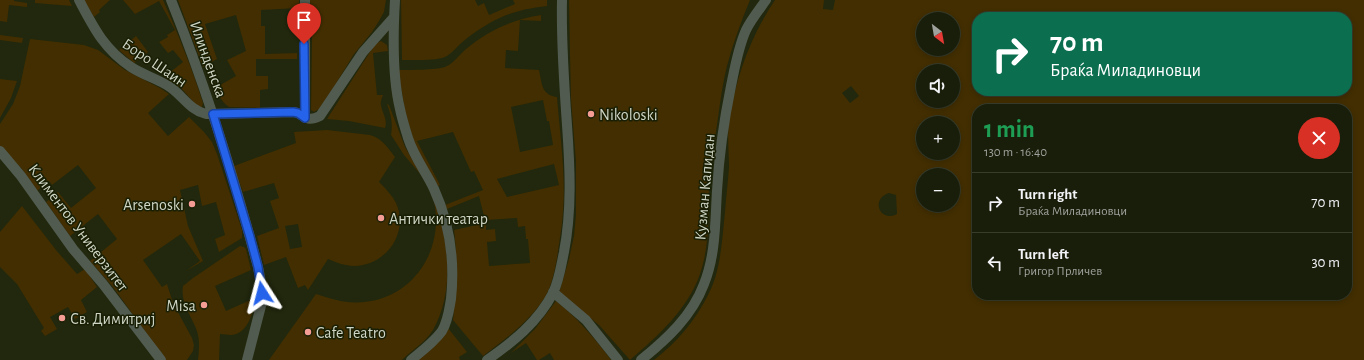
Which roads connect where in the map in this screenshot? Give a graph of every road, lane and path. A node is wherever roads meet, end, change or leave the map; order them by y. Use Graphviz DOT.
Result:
graph roads {
  1 [pos="79,0"];
  2 [pos="171,0"];
  3 [pos="305,0"];
  4 [pos="395,0"];
  5 [pos="562,0"];
  6 [pos="766,0"];
  7 [pos="394,17"];
  8 [pos="213,114"];
  9 [pos="305,118"];
  10 [pos="0,151"];
  11 [pos="553,292"];
  12 [pos="161,360"];
  13 [pos="247,360"];
  14 [pos="411,360"];
  15 [pos="487,360"];
  16 [pos="618,360"];
  17 [pos="642,360"];
  1 -- 8 [label="street, Боро Шаин"];
  2 -- 8 [label="street, Илинденска"];
  3 -- 9 [label="street"];
  4 -- 7 [label="street"];
  5 -- 11 [label="street"];
  6 -- 17 [label="street, Кузман Капидан"];
  7 -- 9 [label="street"];
  7 -- 14 [label="street"];
  8 -- 9 [label="street, Боро Шаин"];
  8 -- 13 [label="street, Илинденска"];
  10 -- 12 [label="street, Климентов Универзитет"];
  11 -- 15 [label="street"];
  11 -- 16 [label="street"];
}
